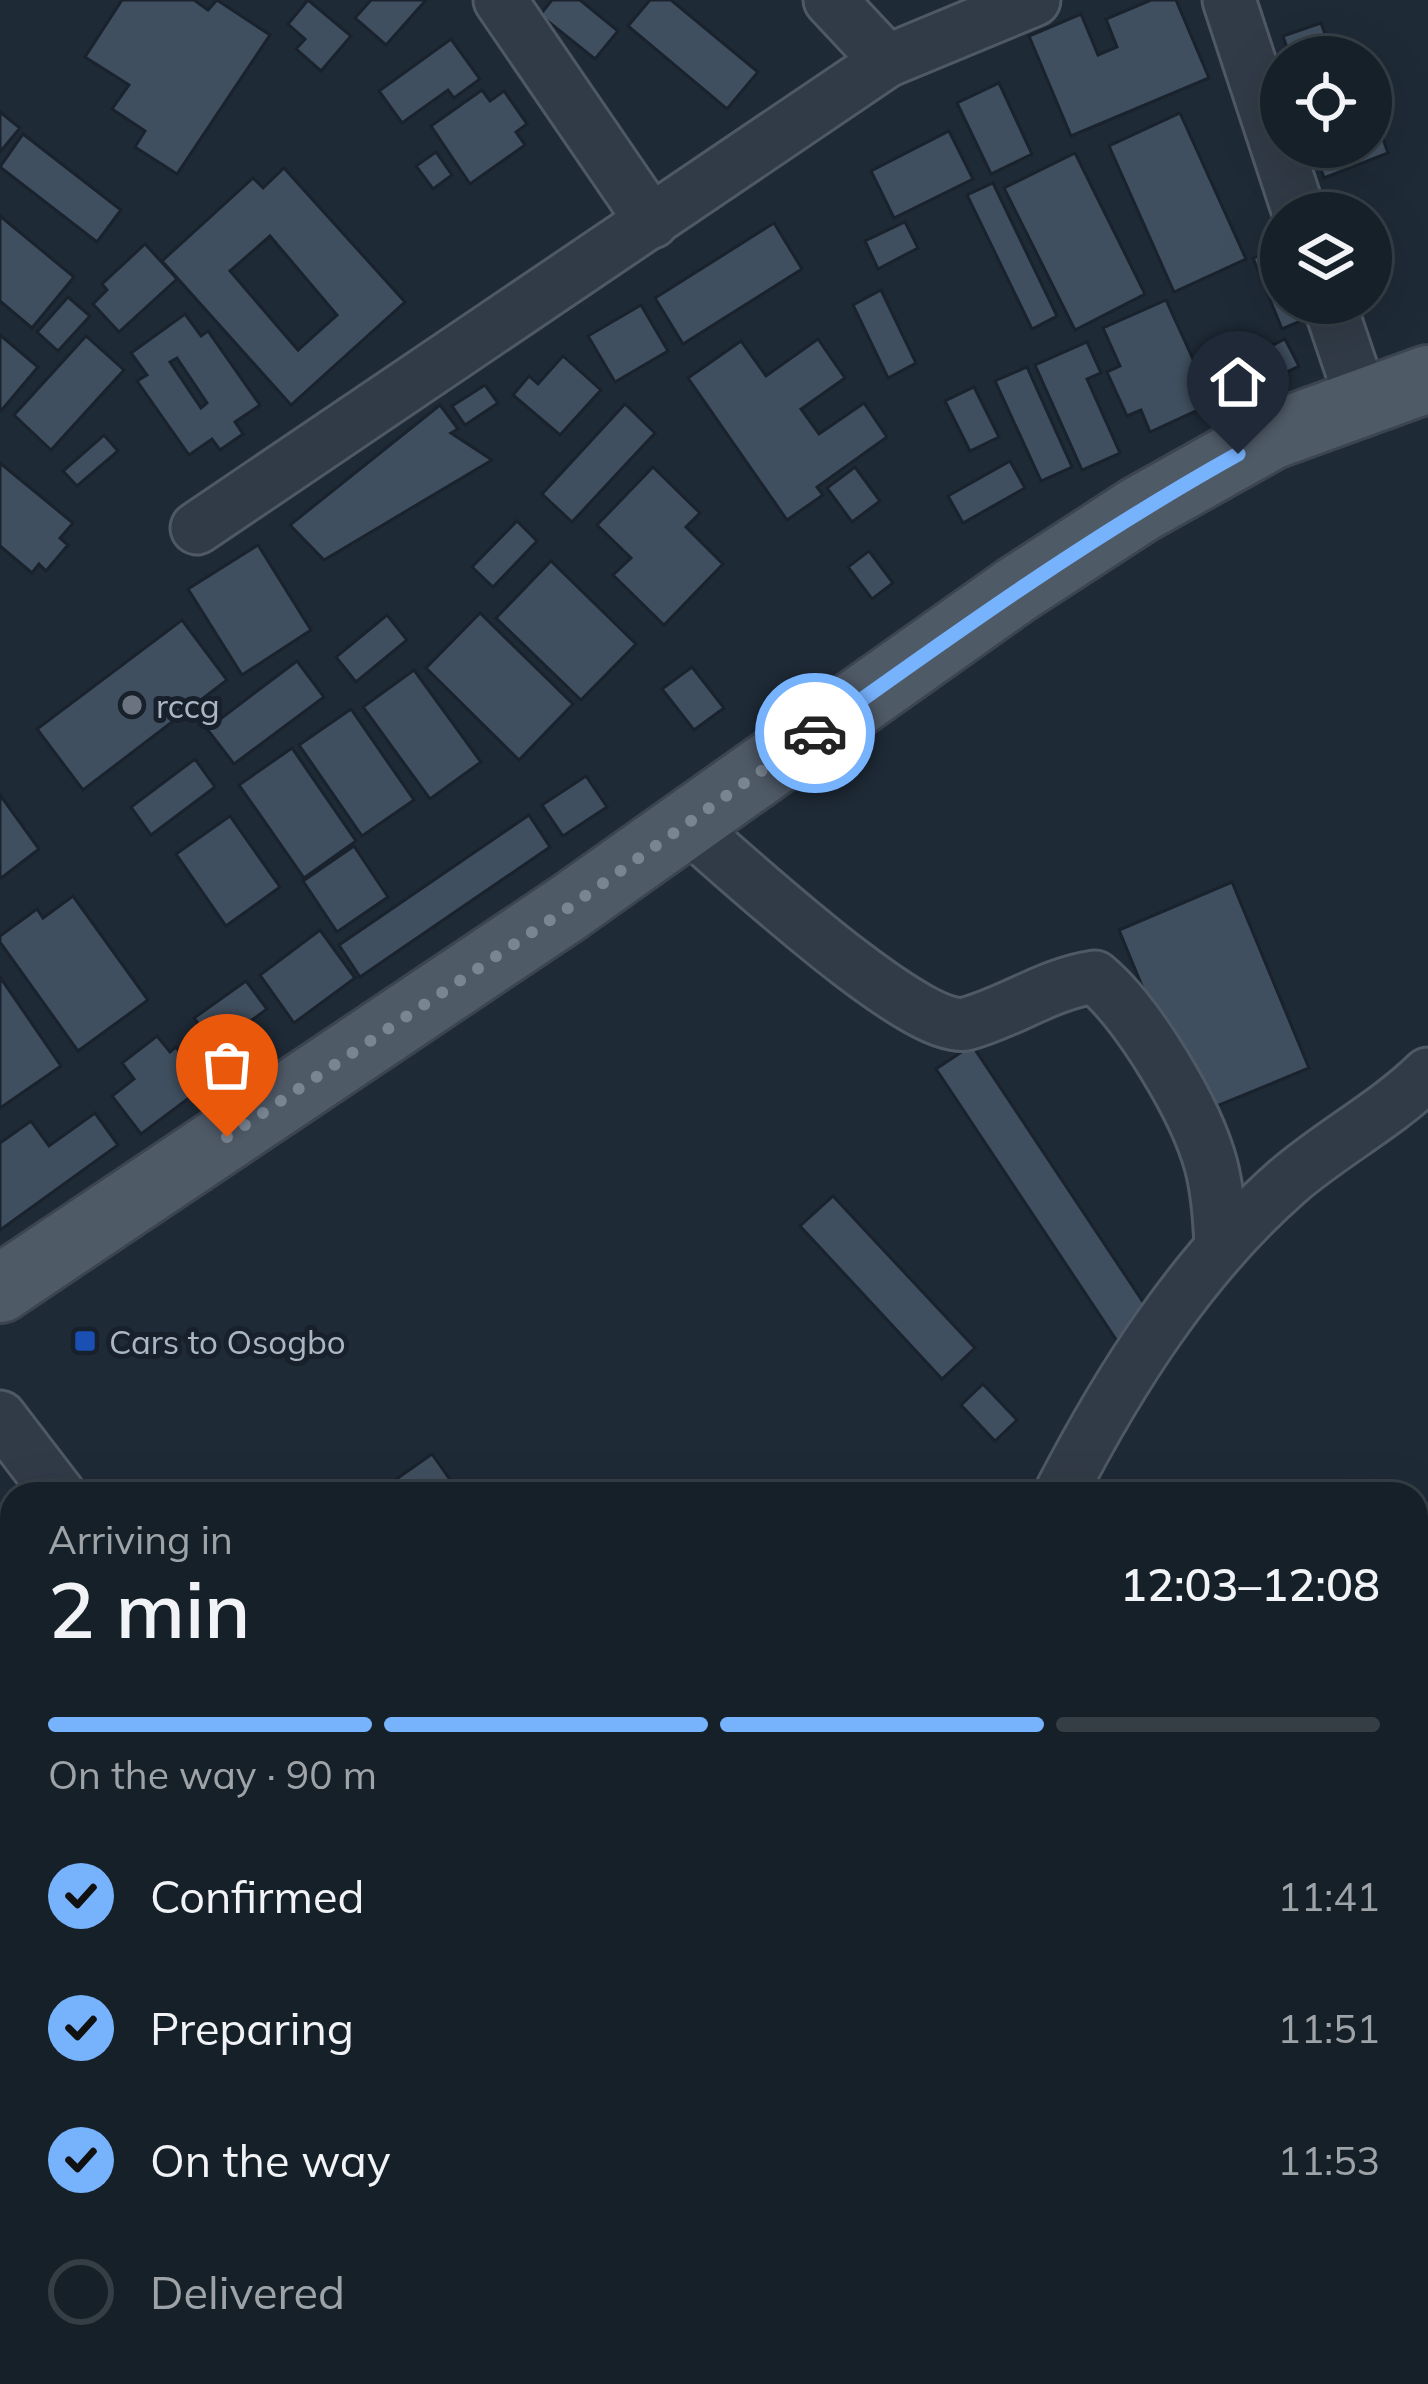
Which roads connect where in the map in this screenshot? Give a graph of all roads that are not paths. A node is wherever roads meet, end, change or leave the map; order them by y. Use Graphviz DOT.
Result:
graph roads {
  1 [pos="500,0"];
  2 [pos="830,0"];
  3 [pos="1034,0"];
  4 [pos="1228,0"];
  5 [pos="887,61"];
  6 [pos="1293,192"];
  7 [pos="652,222"];
  8 [pos="1337,324"];
  9 [pos="1428,379"];
  10 [pos="1362,400"];
  11 [pos="197,528"];
  12 [pos="686,824"];
  13 [pos="1428,1074"];
  14 [pos="1221,1247"];
  15 [pos="0,1289"];
  16 [pos="0,1417"];
  17 [pos="50,1482"];
  18 [pos="1066,1482"];
  1 -- 7 [label="street"];
  2 -- 5 [label="street"];
  3 -- 5 [label="street"];
  4 -- 6 [label="street"];
  5 -- 7 [label="street"];
  7 -- 11 [label="street"];
  8 -- 10 [label="street"];
  9 -- 10 [label="main road"];
  10 -- 12 [label="main road"];
  12 -- 14 [label="street"];
  12 -- 15 [label="main road"];
  13 -- 14 [label="street"];
  14 -- 18 [label="street"];
  16 -- 17 [label="street"];
}
